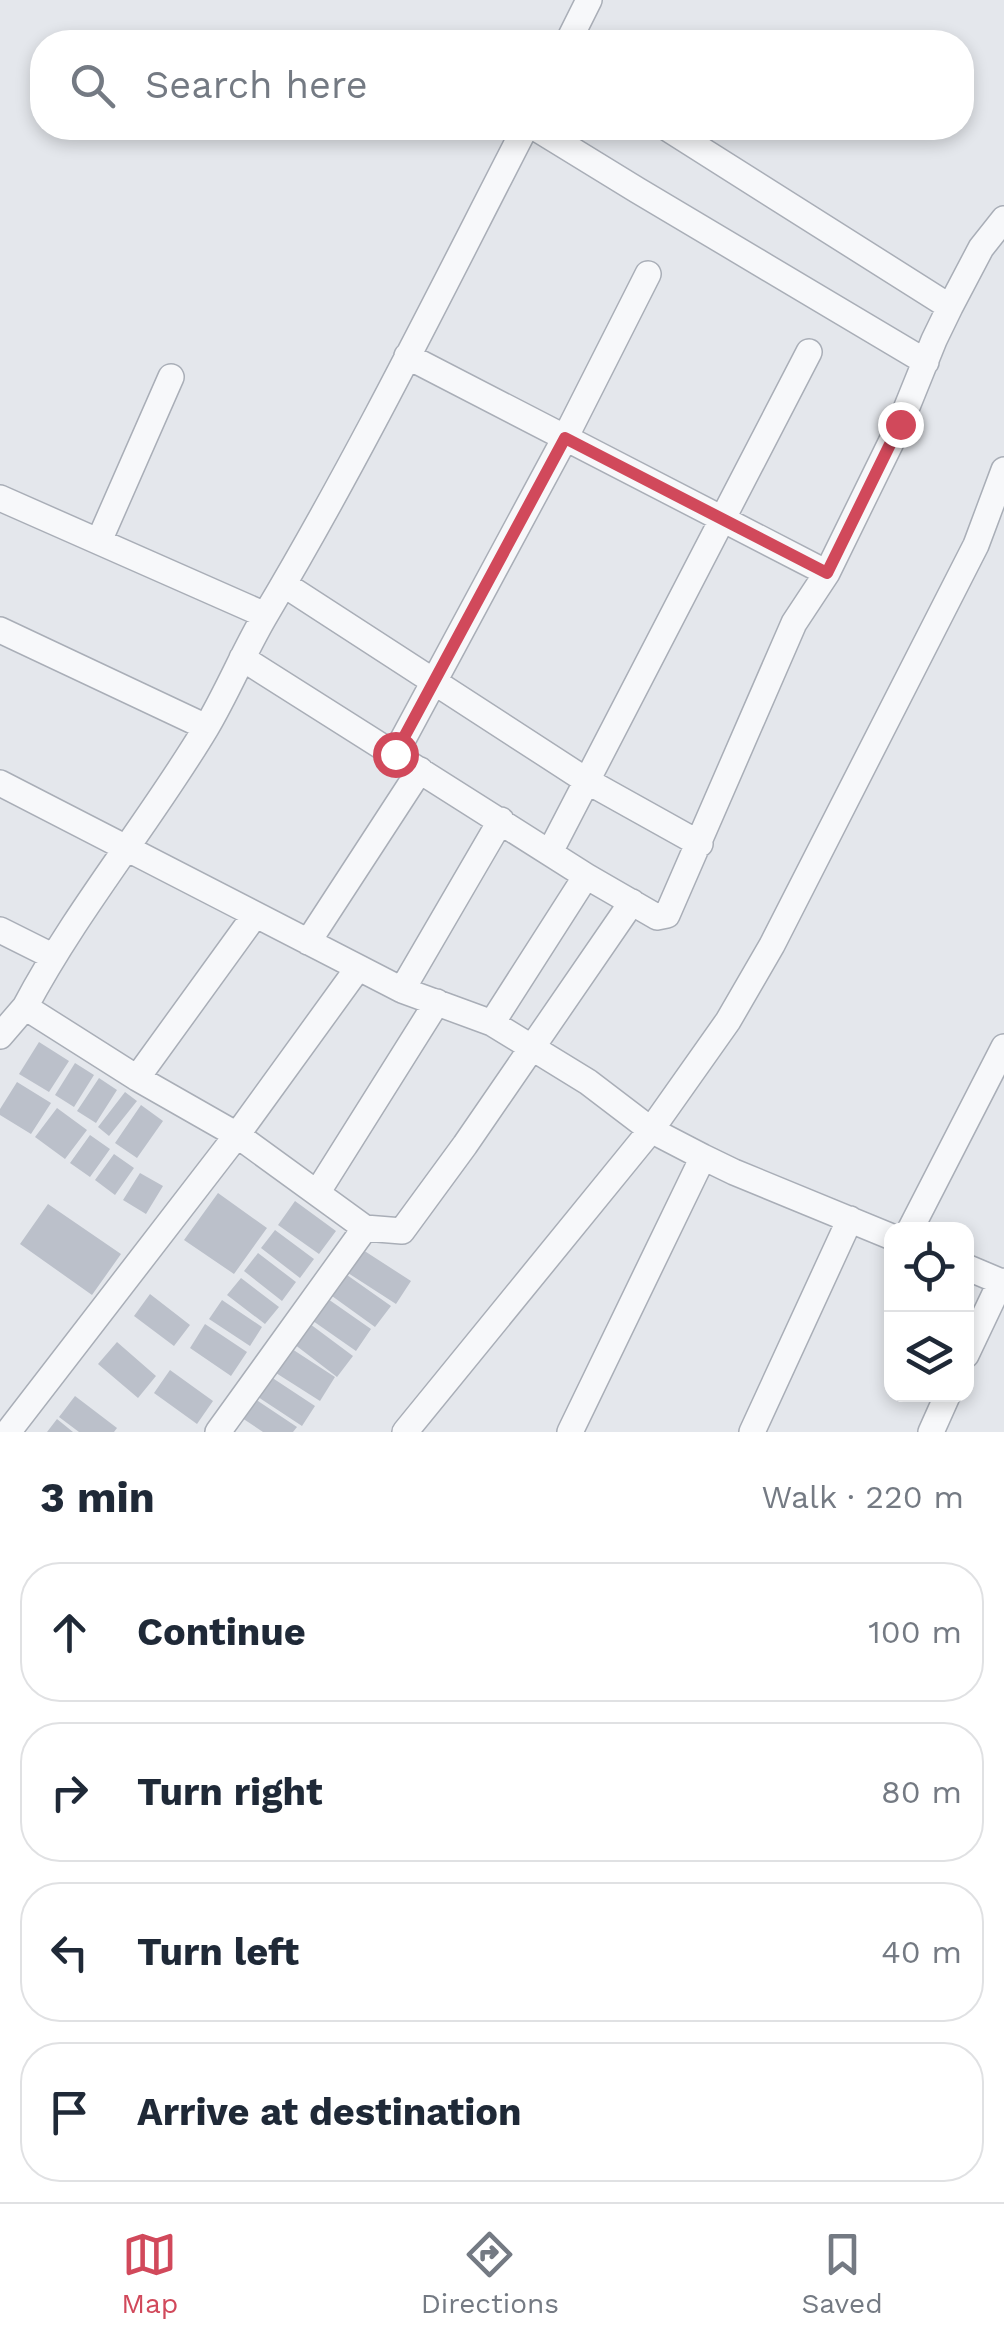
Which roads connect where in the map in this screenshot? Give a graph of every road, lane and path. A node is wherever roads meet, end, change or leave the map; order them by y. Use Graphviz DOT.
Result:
graph roads {
  1 [pos="589,0"];
  2 [pos="574,30"];
  3 [pos="519,140"];
  4 [pos="556,140"];
  5 [pos="686,140"];
  6 [pos="1004,219"];
  7 [pos="648,274"];
  8 [pos="950,307"];
  9 [pos="809,352"];
  10 [pos="408,356"];
  11 [pos="926,362"];
  12 [pos="171,377"];
  13 [pos="565,438"];
  14 [pos="1004,470"];
  15 [pos="0,498"];
  16 [pos="722,520"];
  17 [pos="99,541"];
  18 [pos="827,573"];
  19 [pos="285,585"];
  20 [pos="265,615"];
  21 [pos="0,630"];
  22 [pos="242,658"];
  23 [pos="434,681"];
  24 [pos="206,726"];
  25 [pos="395,754"];
  26 [pos="420,770"];
  27 [pos="588,781"];
  28 [pos="0,783"];
  29 [pos="501,820"];
  30 [pos="700,844"];
  31 [pos="128,848"];
  32 [pos="550,852"];
  33 [pos="586,876"];
  34 [pos="632,902"];
  35 [pos="255,915"];
  36 [pos="0,930"];
  37 [pos="308,942"];
  38 [pos="52,956"];
  39 [pos="358,968"];
  40 [pos="402,990"];
  41 [pos="436,1002"];
  42 [pos="25,1006"];
  43 [pos="492,1023"];
  44 [pos="0,1036"];
  45 [pos="531,1046"];
  46 [pos="1004,1047"];
  47 [pos="137,1078"];
  48 [pos="992,1097"];
  49 [pos="651,1130"];
  50 [pos="237,1135"];
  51 [pos="703,1156"];
  52 [pos="317,1193"];
  53 [pos="850,1220"];
  54 [pos="915,1222"];
  55 [pos="365,1228"];
  56 [pos="884,1233"];
  57 [pos="974,1270"];
  58 [pos="1002,1282"];
  59 [pos="974,1339"];
  60 [pos="944,1402"];
  61 [pos="8,1432"];
  62 [pos="218,1432"];
  63 [pos="405,1432"];
  64 [pos="570,1432"];
  65 [pos="752,1432"];
  66 [pos="931,1432"];
  1 -- 2 [label="street"];
  3 -- 10 [label="street"];
  4 -- 11 [label="street"];
  5 -- 8 [label="street"];
  6 -- 8 [label="street"];
  7 -- 13 [label="street"];
  8 -- 11 [label="street"];
  9 -- 16 [label="street"];
  10 -- 13 [label="street"];
  10 -- 19 [label="street"];
  11 -- 18 [label="street"];
  12 -- 17 [label="street"];
  13 -- 16 [label="street"];
  13 -- 23 [label="street"];
  14 -- 49 [label="street"];
  15 -- 17 [label="street"];
  16 -- 18 [label="street"];
  16 -- 27 [label="street"];
  17 -- 20 [label="street"];
  18 -- 30 [label="street"];
  19 -- 20 [label="street"];
  19 -- 23 [label="street"];
  20 -- 22 [label="street"];
  21 -- 24 [label="street"];
  22 -- 24 [label="street"];
  22 -- 25 [label="street"];
  23 -- 25 [label="street"];
  23 -- 27 [label="street"];
  24 -- 31 [label="street"];
  25 -- 26 [label="street"];
  26 -- 29 [label="street"];
  26 -- 37 [label="street"];
  27 -- 30 [label="street"];
  27 -- 32 [label="street"];
  28 -- 31 [label="street"];
  29 -- 32 [label="street"];
  29 -- 40 [label="street"];
  30 -- 34 [label="street"];
  31 -- 35 [label="street"];
  31 -- 38 [label="street"];
  32 -- 33 [label="street"];
  33 -- 34 [label="street"];
  33 -- 43 [label="street"];
  34 -- 45 [label="street"];
  35 -- 37 [label="street"];
  35 -- 47 [label="street"];
  36 -- 38 [label="street"];
  37 -- 39 [label="street"];
  38 -- 42 [label="street"];
  39 -- 40 [label="street"];
  39 -- 50 [label="street"];
  40 -- 41 [label="street"];
  41 -- 43 [label="street"];
  41 -- 52 [label="street"];
  42 -- 44 [label="street"];
  42 -- 47 [label="street"];
  43 -- 45 [label="street"];
  45 -- 49 [label="street"];
  45 -- 55 [label="street"];
  46 -- 48 [label="street"];
  47 -- 50 [label="street"];
  48 -- 54 [label="street"];
  49 -- 51 [label="street"];
  49 -- 63 [label="street"];
  50 -- 52 [label="street"];
  50 -- 61 [label="street"];
  51 -- 53 [label="street"];
  51 -- 64 [label="street"];
  52 -- 55 [label="street"];
  53 -- 56 [label="street"];
  53 -- 65 [label="street"];
  55 -- 62 [label="street"];
  57 -- 58 [label="street"];
  58 -- 59 [label="street"];
  60 -- 66 [label="street"];
}
